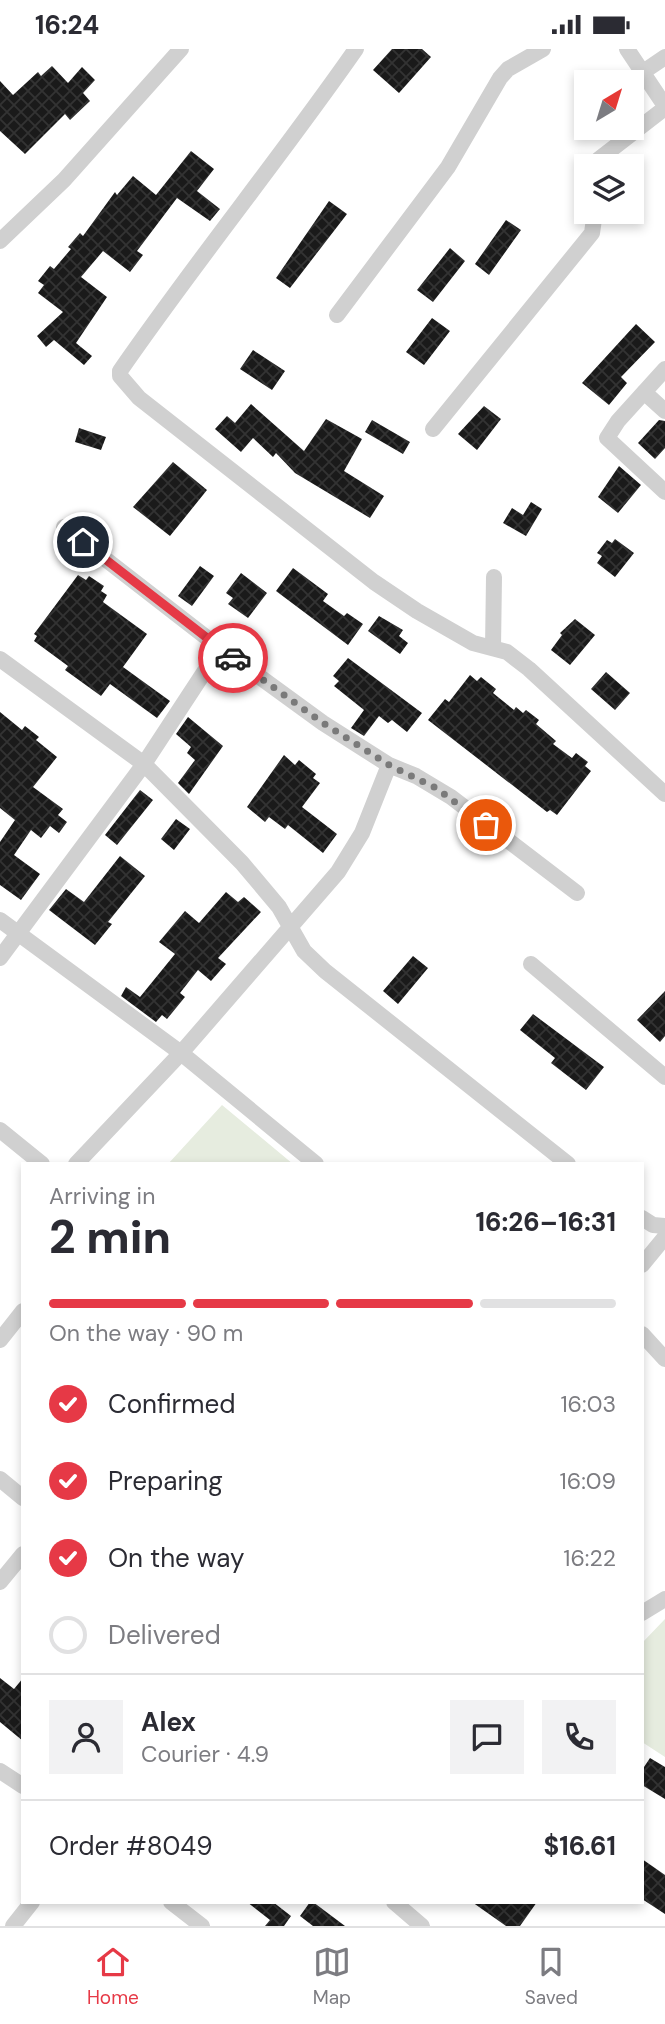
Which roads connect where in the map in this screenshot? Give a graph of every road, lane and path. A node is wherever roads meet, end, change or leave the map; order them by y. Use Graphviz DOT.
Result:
graph roads {
  1 [pos="181,49"];
  2 [pos="356,49"];
  3 [pos="543,49"];
  4 [pos="627,49"];
  5 [pos="665,57"];
  6 [pos="642,70"];
  7 [pos="644,71"];
  8 [pos="644,74"];
  9 [pos="665,107"];
  10 [pos="605,154"];
  11 [pos="593,224"];
  12 [pos="0,241"];
  13 [pos="338,316"];
  14 [pos="665,369"];
  15 [pos="643,392"];
  16 [pos="665,411"];
  17 [pos="433,429"];
  18 [pos="665,492"];
  19 [pos="64,527"];
  20 [pos="494,577"];
  21 [pos="219,648"];
  22 [pos="493,649"];
  23 [pos="0,659"];
  24 [pos="144,764"];
  25 [pos="389,765"];
  26 [pos="665,794"];
  27 [pos="577,893"];
  28 [pos="0,920"];
  29 [pos="292,926"];
  30 [pos="19,934"];
  31 [pos="0,958"];
  32 [pos="531,964"];
  33 [pos="181,1053"];
  34 [pos="665,1077"];
  35 [pos="0,1130"];
  36 [pos="40,1162"];
  37 [pos="78,1162"];
  38 [pos="314,1162"];
  39 [pos="565,1162"];
  40 [pos="644,1219"];
  41 [pos="665,1226"];
  42 [pos="665,1237"];
  43 [pos="644,1263"];
  44 [pos="21,1314"];
  45 [pos="644,1336"];
  46 [pos="0,1340"];
  47 [pos="665,1359"];
  48 [pos="0,1479"];
  49 [pos="21,1495"];
  50 [pos="21,1557"];
  51 [pos="0,1583"];
  52 [pos="665,1599"];
  53 [pos="644,1612"];
  54 [pos="0,1771"];
  55 [pos="21,1785"];
  56 [pos="30,1904"];
  57 [pos="173,1904"];
  58 [pos="396,1904"];
  59 [pos="197,1925"];
  60 [pos="13,1926"];
  61 [pos="422,1926"];
  1 -- 12 [label="street"];
  2 -- 22 [label="street"];
  3 -- 13 [label="street"];
  4 -- 6 [label="street"];
  5 -- 7 [label="street"];
  8 -- 9 [label="street"];
  9 -- 10 [label="street"];
  11 -- 17 [label="street"];
  14 -- 15 [label="street"];
  15 -- 16 [label="street"];
  15 -- 18 [label="street"];
  19 -- 21 [label="street"];
  20 -- 22 [label="street"];
  21 -- 24 [label="street"];
  21 -- 25 [label="street"];
  22 -- 26 [label="street"];
  23 -- 24 [label="street"];
  24 -- 29 [label="street"];
  24 -- 30 [label="street"];
  25 -- 27 [label="street"];
  25 -- 29 [label="street"];
  28 -- 30 [label="street"];
  29 -- 33 [label="street"];
  29 -- 39 [label="street"];
  30 -- 31 [label="street"];
  30 -- 33 [label="street"];
  32 -- 34 [label="street"];
  33 -- 37 [label="street"];
  33 -- 38 [label="street"];
  35 -- 36 [label="street"];
  40 -- 41 [label="street"];
  42 -- 43 [label="street"];
  44 -- 46 [label="street"];
  45 -- 47 [label="street"];
  48 -- 49 [label="street"];
  50 -- 51 [label="street"];
  52 -- 53 [label="street"];
  54 -- 55 [label="street"];
  56 -- 60 [label="street"];
  57 -- 59 [label="street"];
  58 -- 61 [label="street"];
}
